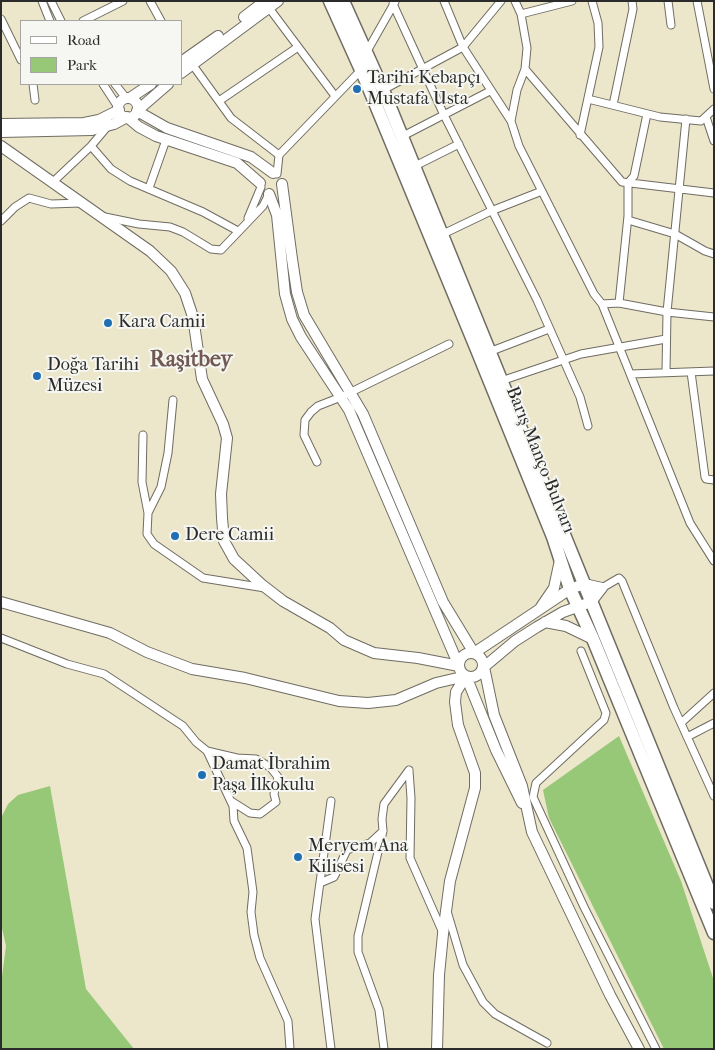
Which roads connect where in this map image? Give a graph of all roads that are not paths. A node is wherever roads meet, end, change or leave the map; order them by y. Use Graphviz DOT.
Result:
graph roads {
  1 [pos="42,1"];
  2 [pos="51,1"];
  3 [pos="123,1"];
  4 [pos="150,1"];
  5 [pos="330,1"];
  6 [pos="343,1"];
  7 [pos="444,1"];
  8 [pos="501,1"];
  9 [pos="515,1"];
  10 [pos="572,1"];
  11 [pos="592,1"];
  12 [pos="632,1"];
  13 [pos="668,1"];
  14 [pos="697,1"];
  15 [pos="271,3"];
  16 [pos="394,3"];
  17 [pos="521,14"];
  18 [pos="1,19"];
  19 [pos="50,20"];
  20 [pos="60,20"];
  21 [pos="85,20"];
  22 [pos="160,20"];
  23 [pos="671,25"];
  24 [pos="298,47"];
  25 [pos="463,47"];
  26 [pos="366,54"];
  27 [pos="20,58"];
  28 [pos="182,61"];
  29 [pos="192,64"];
  30 [pos="423,68"];
  31 [pos="526,68"];
  32 [pos="361,70"];
  33 [pos="182,71"];
  34 [pos="34,85"];
  35 [pos="104,85"];
  36 [pos="116,85"];
  37 [pos="149,85"];
  38 [pos="167,85"];
  39 [pos="714,89"];
  40 [pos="383,90"];
  41 [pos="490,91"];
  42 [pos="335,96"];
  43 [pos="128,98"];
  44 [pos="34,100"];
  45 [pos="588,100"];
  46 [pos="219,101"];
  47 [pos="613,105"];
  48 [pos="119,108"];
  49 [pos="714,109"];
  50 [pos="138,110"];
  51 [pos="444,114"];
  52 [pos="647,114"];
  53 [pos="706,116"];
  54 [pos="127,117"];
  55 [pos="686,119"];
  56 [pos="511,121"];
  57 [pos="1,124"];
  58 [pos="107,127"];
  59 [pos="1,133"];
  60 [pos="580,135"];
  61 [pos="401,137"];
  62 [pos="166,140"];
  63 [pos="714,141"];
  64 [pos="459,144"];
  65 [pos="1,146"];
  66 [pos="91,146"];
  67 [pos="16,155"];
  68 [pos="279,155"];
  69 [pos="413,167"];
  70 [pos="275,174"];
  71 [pos="54,181"];
  72 [pos="628,183"];
  73 [pos="282,184"];
  74 [pos="261,185"];
  75 [pos="150,188"];
  76 [pos="679,189"];
  77 [pos="542,191"];
  78 [pos="714,193"];
  79 [pos="269,194"];
  80 [pos="80,203"];
  81 [pos="491,211"];
  82 [pos="105,217"];
  83 [pos="2,220"];
  84 [pos="628,220"];
  85 [pos="245,223"];
  86 [pos="238,231"];
  87 [pos="675,234"];
  88 [pos="441,235"];
  89 [pos="714,254"];
  90 [pos="619,303"];
  91 [pos="602,304"];
  92 [pos="668,312"];
  93 [pos="714,317"];
  94 [pos="550,329"];
  95 [pos="666,339"];
  96 [pos="449,344"];
  97 [pos="621,349"];
  98 [pos="489,352"];
  99 [pos="562,360"];
  100 [pos="714,371"];
  101 [pos="666,372"];
  102 [pos="691,372"];
  103 [pos="631,374"];
  104 [pos="501,381"];
  105 [pos="351,391"];
  106 [pos="341,397"];
  107 [pos="173,400"];
  108 [pos="588,426"];
  109 [pos="143,435"];
  110 [pos="317,462"];
  111 [pos="714,480"];
  112 [pos="148,513"];
  113 [pos="560,560"];
  114 [pos="714,561"];
  115 [pos="584,584"];
  116 [pos="266,588"];
  117 [pos="602,588"];
  118 [pos="570,589"];
  119 [pos="1,602"];
  120 [pos="591,602"];
  121 [pos="578,608"];
  122 [pos="538,611"];
  123 [pos="545,622"];
  124 [pos="1,638"];
  125 [pos="594,639"];
  126 [pos="581,651"];
  127 [pos="474,653"];
  128 [pos="459,666"];
  129 [pos="484,667"];
  130 [pos="466,676"];
  131 [pos="436,684"];
  132 [pos="714,693"];
  133 [pos="680,723"];
  134 [pos="714,723"];
  135 [pos="687,737"];
  136 [pos="207,751"];
  137 [pos="228,796"];
  138 [pos="714,796"];
  139 [pos="331,800"];
  140 [pos="538,808"];
  141 [pos="527,813"];
  142 [pos="383,831"];
  143 [pos="320,883"];
  144 [pos="714,903"];
  145 [pos="446,908"];
  146 [pos="714,933"];
  147 [pos="443,934"];
  148 [pos="547,1043"];
  149 [pos="290,1049"];
  150 [pos="331,1049"];
  151 [pos="384,1049"];
  152 [pos="437,1049"];
  153 [pos="639,1049"];
  154 [pos="656,1049"];
  1 -- 19 [label="street"];
  2 -- 20 [label="street"];
  3 -- 21 [label="street"];
  4 -- 22 [label="street"];
  5 -- 32 [label="highway, Barış Manço Bulvarı"];
  6 -- 26 [label="highway, Barış Manço Bulvarı"];
  7 -- 25 [label="street"];
  8 -- 25 [label="street"];
  9 -- 17 [label="street"];
  10 -- 17 [label="street"];
  11 -- 45 [label="street"];
  12 -- 47 [label="street"];
  13 -- 23 [label="street"];
  14 -- 39 [label="street"];
  15 -- 24 [label="street"];
  15 -- 28 [label="main road"];
  15 -- 29 [label="main road"];
  16 -- 26 [label="street"];
  16 -- 30 [label="street"];
  17 -- 31 [label="street"];
  18 -- 27 [label="street"];
  24 -- 42 [label="street"];
  24 -- 46 [label="street"];
  25 -- 30 [label="street"];
  25 -- 41 [label="street"];
  26 -- 40 [label="highway, Barış Manço Bulvarı"];
  29 -- 33 [label="main road"];
  29 -- 46 [label="street"];
  30 -- 40 [label="street"];
  30 -- 51 [label="street"];
  31 -- 56 [label="street"];
  31 -- 60 [label="street"];
  32 -- 42 [label="street"];
  32 -- 113 [label="highway, Barış Manço Bulvarı"];
  34 -- 44 [label="street"];
  35 -- 48 [label="street"];
  36 -- 43 [label="street"];
  37 -- 43 [label="main road"];
  38 -- 50 [label="main road"];
  40 -- 61 [label="highway, Barış Manço Bulvarı"];
  41 -- 51 [label="street"];
  41 -- 56 [label="street"];
  42 -- 68 [label="street"];
  43 -- 48 [label="main road"];
  43 -- 50 [label="main road"];
  45 -- 47 [label="street"];
  45 -- 60 [label="street"];
  46 -- 68 [label="street"];
  47 -- 52 [label="street"];
  48 -- 54 [label="main road"];
  48 -- 57 [label="main road"];
  49 -- 53 [label="street"];
  50 -- 54 [label="main road"];
  50 -- 70 [label="main road"];
  51 -- 61 [label="street"];
  51 -- 64 [label="street"];
  52 -- 55 [label="street"];
  52 -- 72 [label="street"];
  53 -- 55 [label="street"];
  53 -- 63 [label="street"];
  54 -- 58 [label="main road"];
  54 -- 62 [label="main road"];
  55 -- 76 [label="street"];
  56 -- 77 [label="street"];
  58 -- 59 [label="main road"];
  58 -- 66 [label="street"];
  59 -- 67 [label="main road"];
  60 -- 72 [label="street"];
  61 -- 69 [label="highway, Barış Manço Bulvarı"];
  62 -- 74 [label="main road"];
  62 -- 75 [label="street"];
  64 -- 69 [label="street"];
  64 -- 81 [label="street"];
  65 -- 67 [label="main road"];
  66 -- 71 [label="street"];
  66 -- 75 [label="street"];
  67 -- 71 [label="main road"];
  68 -- 70 [label="street"];
  69 -- 88 [label="highway, Barış Manço Bulvarı"];
  70 -- 73 [label="main road"];
  70 -- 74 [label="main road"];
  71 -- 80 [label="main road"];
  72 -- 76 [label="street"];
  72 -- 84 [label="street"];
  73 -- 79 [label="main road"];
  73 -- 105 [label="main road"];
  74 -- 79 [label="main road"];
  74 -- 85 [label="street"];
  75 -- 86 [label="street"];
  76 -- 78 [label="street"];
  76 -- 87 [label="street"];
  77 -- 81 [label="street"];
  77 -- 91 [label="street"];
  79 -- 85 [label="street"];
  79 -- 106 [label="main road"];
  80 -- 82 [label="main road"];
  80 -- 83 [label="street"];
  81 -- 88 [label="street"];
  81 -- 94 [label="street"];
  82 -- 86 [label="street"];
  82 -- 116 [label="main road"];
  84 -- 87 [label="street"];
  84 -- 90 [label="street"];
  85 -- 86 [label="street"];
  87 -- 89 [label="street"];
  87 -- 92 [label="street"];
  88 -- 98 [label="highway, Barış Manço Bulvarı"];
  90 -- 91 [label="street"];
  90 -- 92 [label="street"];
  91 -- 97 [label="street"];
  92 -- 93 [label="street"];
  92 -- 95 [label="street"];
  94 -- 98 [label="street"];
  94 -- 99 [label="street"];
  95 -- 97 [label="street"];
  95 -- 101 [label="street"];
  96 -- 105 [label="street"];
  97 -- 99 [label="street"];
  97 -- 103 [label="street"];
  98 -- 104 [label="highway, Barış Manço Bulvarı"];
  99 -- 104 [label="street"];
  99 -- 108 [label="street"];
  100 -- 102 [label="street"];
  101 -- 102 [label="street"];
  101 -- 103 [label="street"];
  102 -- 111 [label="street"];
  103 -- 114 [label="street"];
  104 -- 115 [label="highway, Barış Manço Bulvarı"];
  105 -- 106 [label="street"];
  105 -- 127 [label="main road"];
  106 -- 110 [label="street"];
  106 -- 128 [label="main road"];
  107 -- 112 [label="street"];
  109 -- 112 [label="street"];
  112 -- 116 [label="street"];
  113 -- 118 [label="highway, Barış Manço Bulvarı"];
  113 -- 122 [label="main road"];
  115 -- 117 [label="main road"];
  115 -- 118 [label="main road"];
  115 -- 120 [label="highway, Barış Manço Bulvarı"];
  116 -- 128 [label="main road"];
  117 -- 120 [label="main road"];
  117 -- 133 [label="street"];
  118 -- 121 [label="highway, Barış Manço Bulvarı"];
  118 -- 122 [label="main road"];
  119 -- 131 [label="main road"];
  120 -- 121 [label="main road"];
  120 -- 144 [label="highway, Barış Manço Bulvarı"];
  121 -- 123 [label="main road"];
  121 -- 125 [label="highway, Barış Manço Bulvarı"];
  122 -- 127 [label="main road"];
  123 -- 125 [label="main road"];
  123 -- 129 [label="main road"];
  124 -- 136 [label="street"];
  125 -- 146 [label="highway, Barış Manço Bulvarı"];
  126 -- 140 [label="street"];
  127 -- 128 [label="main road"];
  127 -- 129 [label="main road"];
  128 -- 130 [label="main road"];
  128 -- 131 [label="main road"];
  129 -- 130 [label="main road"];
  129 -- 141 [label="main road"];
  130 -- 131 [label="main road"];
  130 -- 141 [label="main road"];
  130 -- 145 [label="main road"];
  132 -- 133 [label="street"];
  133 -- 135 [label="street"];
  134 -- 135 [label="street"];
  135 -- 138 [label="street"];
  136 -- 137 [label="street"];
  136 -- 137 [label="street"];
  137 -- 149 [label="street"];
  139 -- 143 [label="street"];
  140 -- 141 [label="street"];
  140 -- 154 [label="street"];
  141 -- 153 [label="main road"];
  142 -- 143 [label="street"];
  142 -- 147 [label="street"];
  142 -- 151 [label="street"];
  143 -- 150 [label="street"];
  145 -- 147 [label="main road"];
  145 -- 148 [label="street"];
  147 -- 152 [label="main road"];
}
